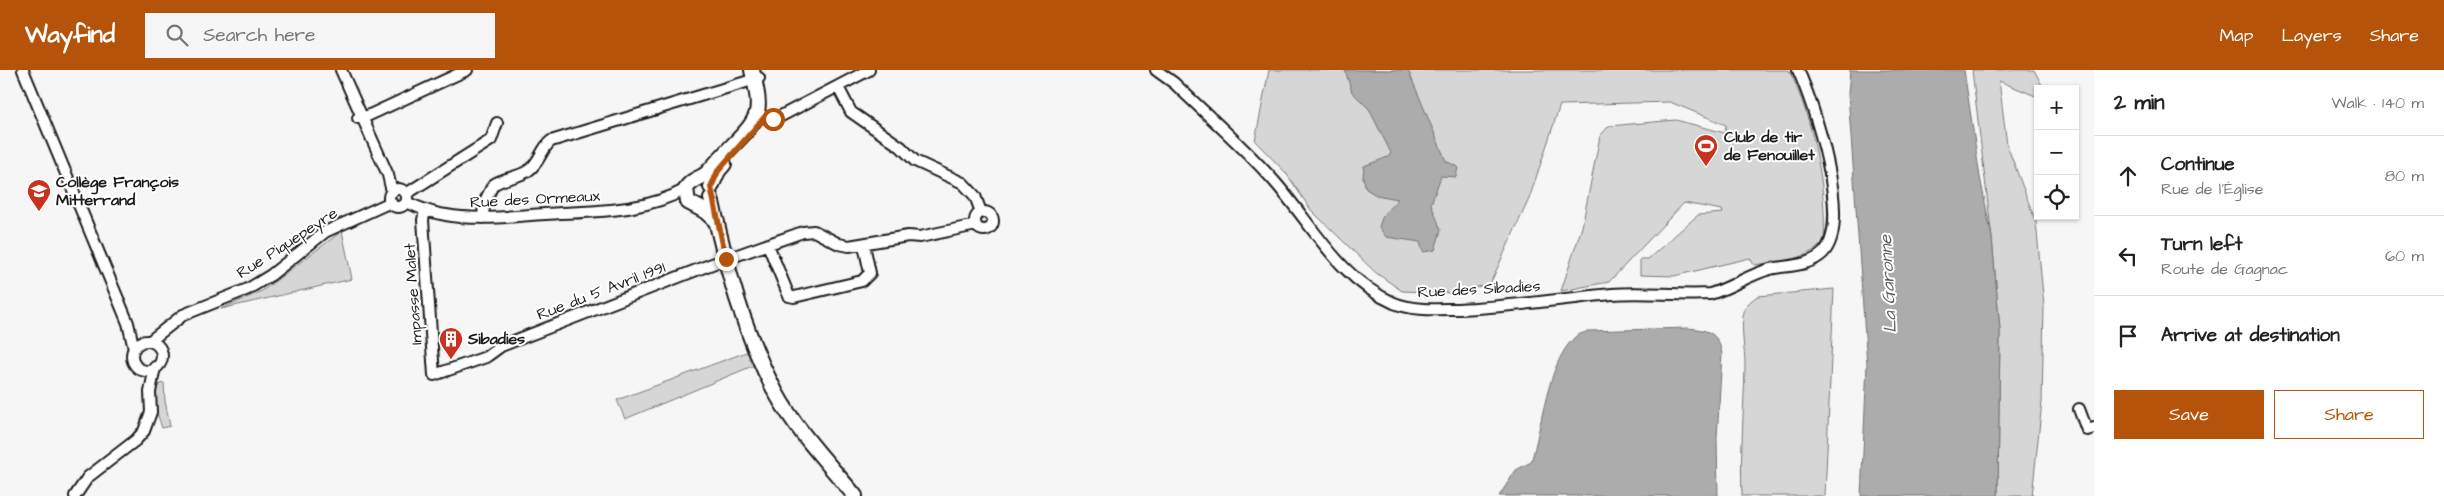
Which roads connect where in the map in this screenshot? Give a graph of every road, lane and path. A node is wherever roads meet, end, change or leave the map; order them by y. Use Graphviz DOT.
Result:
graph roads {
  1 [pos="23,70"];
  2 [pos="341,70"];
  3 [pos="467,70"];
  4 [pos="869,70"];
  5 [pos="1156,70"];
  6 [pos="1798,70"];
  7 [pos="754,76"];
  8 [pos="838,87"];
  9 [pos="763,114"];
  10 [pos="360,118"];
  11 [pos="497,123"];
  12 [pos="691,184"];
  13 [pos="711,192"];
  14 [pos="399,196"];
  15 [pos="667,199"];
  16 [pos="695,205"];
  17 [pos="425,211"];
  18 [pos="981,212"];
  19 [pos="483,218"];
  20 [pos="717,222"];
  21 [pos="976,225"];
  22 [pos="768,245"];
  23 [pos="864,245"];
  24 [pos="726,259"];
  25 [pos="172,322"];
  26 [pos="128,323"];
  27 [pos="147,341"];
  28 [pos="134,349"];
  29 [pos="160,350"];
  30 [pos="155,367"];
  31 [pos="141,369"];
  32 [pos="434,375"];
  33 [pos="150,392"];
  34 [pos="2080,409"];
  35 [pos="2094,428"];
  36 [pos="75,496"];
  37 [pos="855,496"];
  1 -- 26 [label="street"];
  2 -- 10 [label="street, Rue des Ormeaux"];
  3 -- 10 [label="street"];
  4 -- 8 [label="street"];
  5 -- 6 [label="street, Rue des Sibadies"];
  7 -- 9 [label="main road"];
  7 -- 19 [label="street"];
  8 -- 9 [label="street"];
  8 -- 18 [label="street"];
  9 -- 12 [label="main road"];
  9 -- 13 [label="main road"];
  10 -- 14 [label="street, Rue des Ormeaux"];
  11 -- 14 [label="street, Rue Piquepeyre"];
  12 -- 13 [label="main road"];
  12 -- 15 [label="street, Rue des Ormeaux"];
  12 -- 16 [label="main road"];
  13 -- 16 [label="main road"];
  13 -- 20 [label="main road"];
  14 -- 17 [label="street, Rue des Ormeaux"];
  14 -- 25 [label="street, Rue Piquepeyre"];
  15 -- 16 [label="street, Rue des Ormeaux"];
  15 -- 19 [label="street, Rue des Ormeaux"];
  16 -- 20 [label="main road"];
  17 -- 19 [label="street, Rue des Ormeaux"];
  17 -- 32 [label="street, Impasse Malet"];
  18 -- 21 [label="street"];
  18 -- 21 [label="street"];
  20 -- 24 [label="main road"];
  21 -- 23 [label="street, Rue du 5 Avril 1991"];
  22 -- 23 [label="street, Rue du 5 Avril 1991"];
  22 -- 23 [label="street"];
  22 -- 24 [label="street, Rue du 5 Avril 1991"];
  24 -- 32 [label="street, Rue du 5 Avril 1991"];
  24 -- 37 [label="main road"];
  25 -- 27 [label="street, Rue Piquepeyre"];
  25 -- 29 [label="street"];
  26 -- 27 [label="street"];
  26 -- 28 [label="street"];
  27 -- 28 [label="street, Rue Piquepeyre"];
  27 -- 29 [label="street"];
  28 -- 31 [label="street"];
  29 -- 30 [label="street"];
  30 -- 31 [label="street"];
  30 -- 33 [label="street"];
  31 -- 33 [label="street"];
  33 -- 36 [label="street"];
  34 -- 35 [label="street"];
}
